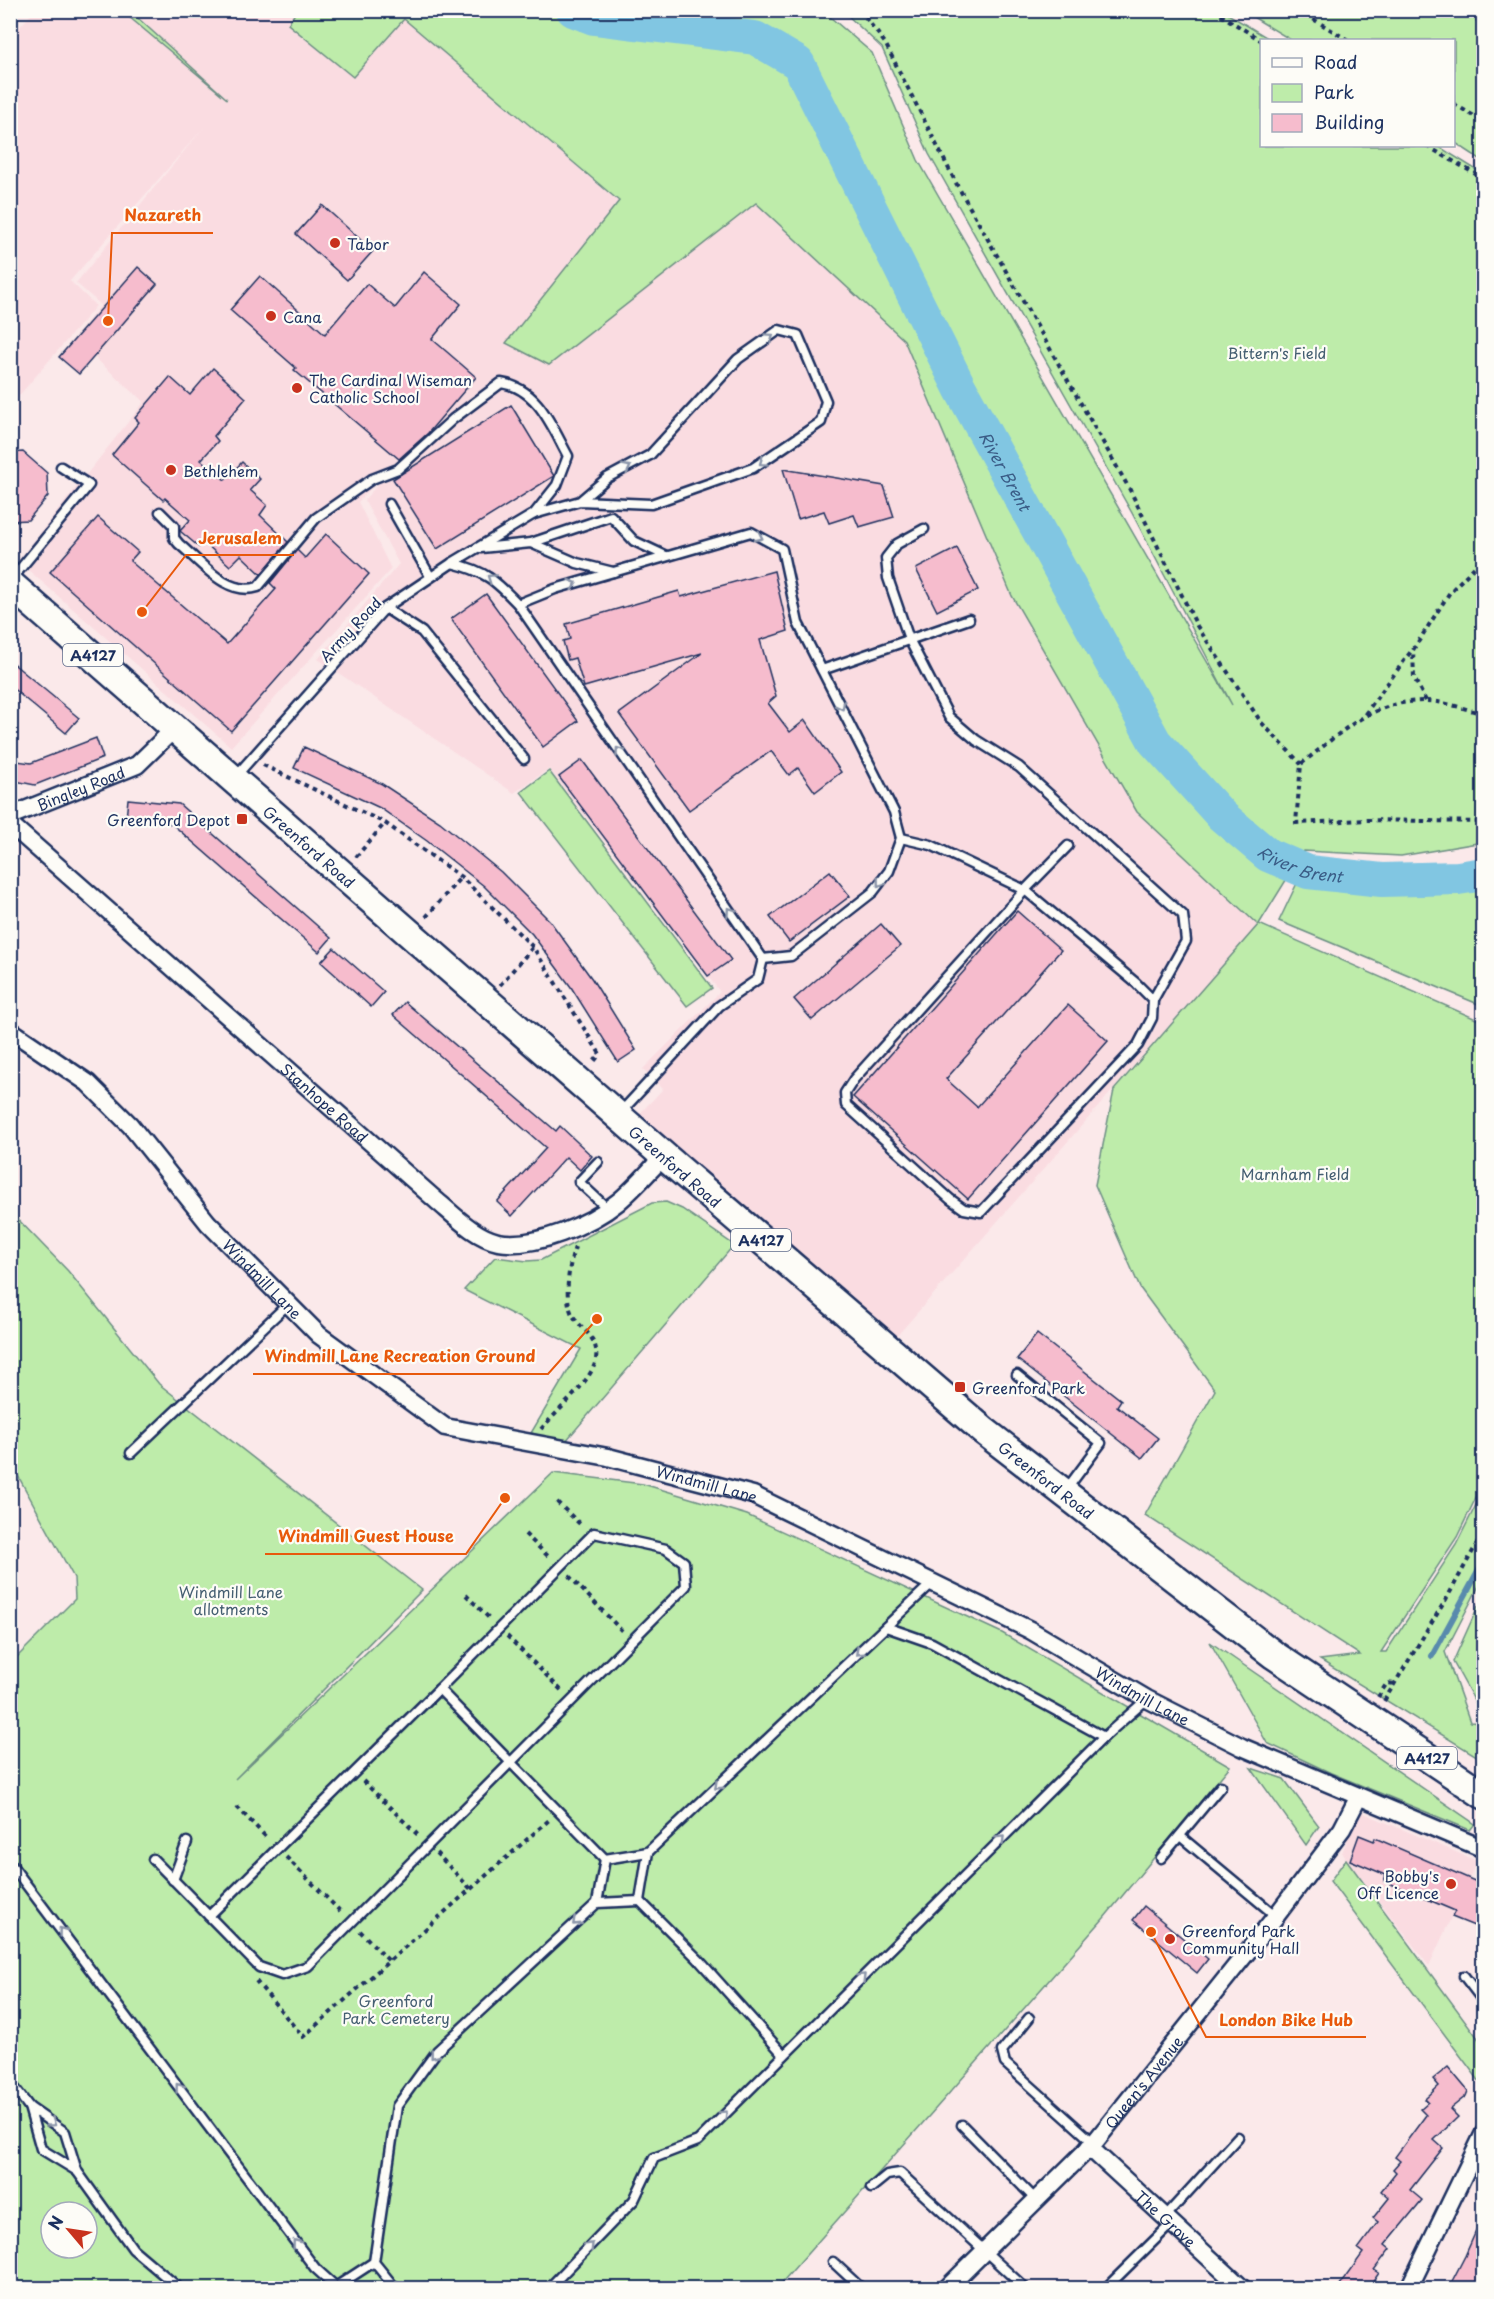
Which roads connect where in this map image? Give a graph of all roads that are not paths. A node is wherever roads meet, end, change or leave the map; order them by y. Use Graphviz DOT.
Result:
graph roads {
  1 [pos="61,467"];
  2 [pos="580,501"];
  3 [pos="389,504"];
  4 [pos="160,512"];
  5 [pos="534,514"];
  6 [pos="924,529"];
  7 [pos="531,543"];
  8 [pos="478,548"];
  9 [pos="666,556"];
  10 [pos="452,563"];
  11 [pos="613,572"];
  12 [pos="430,576"];
  13 [pos="10,582"];
  14 [pos="518,604"];
  15 [pos="385,608"];
  16 [pos="969,619"];
  17 [pos="909,639"];
  18 [pos="822,670"];
  19 [pos="175,728"];
  20 [pos="524,759"];
  21 [pos="233,780"];
  22 [pos="10,816"];
  23 [pos="10,824"];
  24 [pos="901,838"];
  25 [pos="1068,846"];
  26 [pos="1025,890"];
  27 [pos="763,959"];
  28 [pos="1153,1000"];
  29 [pos="10,1030"];
  30 [pos="618,1115"];
  31 [pos="664,1156"];
  32 [pos="598,1162"];
  33 [pos="608,1209"];
  34 [pos="288,1304"];
  35 [pos="1017,1375"];
  36 [pos="131,1453"];
  37 [pos="1064,1493"];
  38 [pos="932,1583"];
  39 [pos="886,1627"];
  40 [pos="439,1689"];
  41 [pos="1147,1698"];
  42 [pos="1104,1737"];
  43 [pos="510,1763"];
  44 [pos="1221,1786"];
  45 [pos="1484,1795"];
  46 [pos="1358,1798"];
  47 [pos="1180,1836"];
  48 [pos="187,1842"];
  49 [pos="1484,1849"];
  50 [pos="648,1852"];
  51 [pos="605,1858"];
  52 [pos="1161,1858"];
  53 [pos="153,1859"];
  54 [pos="10,1863"];
  55 [pos="173,1880"];
  56 [pos="640,1901"];
  57 [pos="597,1903"];
  58 [pos="209,1916"];
  59 [pos="1276,1916"];
  60 [pos="1464,1976"];
  61 [pos="1484,2002"];
  62 [pos="1029,2018"];
  63 [pos="784,2055"];
  64 [pos="10,2082"];
  65 [pos="29,2107"];
  66 [pos="962,2125"];
  67 [pos="1484,2133"];
  68 [pos="1238,2137"];
  69 [pos="1091,2145"];
  70 [pos="77,2171"];
  71 [pos="872,2188"];
  72 [pos="1035,2199"];
  73 [pos="1168,2221"];
  74 [pos="984,2249"];
  75 [pos="374,2262"];
  76 [pos="833,2262"];
  77 [pos="334,2288"];
  78 [pos="178,2289"];
  79 [pos="395,2289"];
  80 [pos="549,2289"];
  81 [pos="861,2289"];
  82 [pos="947,2289"];
  83 [pos="1025,2289"];
  84 [pos="1106,2289"];
  85 [pos="1242,2289"];
  86 [pos="1409,2289"];
  1 -- 13 [label="lane"];
  2 -- 2 [label="lane, one-way"];
  2 -- 5 [label="lane, Army Road"];
  3 -- 12 [label="lane"];
  4 -- 5 [label="lane"];
  5 -- 8 [label="lane, Army Road"];
  6 -- 17 [label="lane"];
  7 -- 8 [label="lane"];
  7 -- 9 [label="lane"];
  7 -- 11 [label="lane"];
  8 -- 10 [label="lane, Army Road"];
  9 -- 11 [label="lane"];
  9 -- 18 [label="lane, one-way"];
  10 -- 12 [label="lane, Army Road"];
  14 -- 10 [label="lane, one-way"];
  14 -- 11 [label="lane, one-way"];
  12 -- 15 [label="lane, Army Road"];
  13 -- 19 [label="main road, Greenford Road / A4127"];
  27 -- 14 [label="lane, one-way"];
  15 -- 20 [label="lane"];
  15 -- 21 [label="lane, Army Road"];
  16 -- 17 [label="lane"];
  17 -- 18 [label="lane"];
  17 -- 28 [label="lane"];
  18 -- 24 [label="lane, one-way"];
  19 -- 21 [label="main road, Greenford Road / A4127"];
  19 -- 22 [label="street, Bingley Road"];
  21 -- 30 [label="main road, Greenford Road / A4127"];
  23 -- 33 [label="street, Stanhope Road"];
  24 -- 26 [label="lane"];
  24 -- 27 [label="lane, one-way"];
  25 -- 26 [label="lane"];
  26 -- 28 [label="lane"];
  26 -- 28 [label="lane"];
  27 -- 30 [label="lane"];
  29 -- 34 [label="street, Windmill Lane"];
  30 -- 31 [label="main road, Greenford Road / A4127"];
  31 -- 33 [label="street, Stanhope Road"];
  31 -- 37 [label="main road, Greenford Road / A4127"];
  32 -- 33 [label="lane"];
  34 -- 36 [label="lane"];
  34 -- 38 [label="street, Windmill Lane"];
  35 -- 37 [label="lane"];
  37 -- 45 [label="main road, Greenford Road / A4127"];
  38 -- 39 [label="lane"];
  38 -- 41 [label="street, Windmill Lane"];
  39 -- 42 [label="lane"];
  39 -- 50 [label="lane, one-way"];
  40 -- 43 [label="lane"];
  40 -- 43 [label="lane"];
  40 -- 58 [label="lane"];
  41 -- 42 [label="lane"];
  41 -- 46 [label="street, Windmill Lane"];
  63 -- 42 [label="lane, one-way"];
  43 -- 51 [label="lane"];
  43 -- 58 [label="lane"];
  44 -- 47 [label="lane"];
  46 -- 49 [label="street, Windmill Lane"];
  46 -- 59 [label="street, Queen's Avenue"];
  47 -- 52 [label="lane"];
  47 -- 59 [label="lane"];
  48 -- 55 [label="lane"];
  50 -- 51 [label="lane"];
  50 -- 56 [label="lane"];
  51 -- 57 [label="lane"];
  53 -- 55 [label="lane"];
  77 -- 54 [label="lane, one-way"];
  55 -- 58 [label="lane"];
  56 -- 57 [label="lane"];
  56 -- 63 [label="lane"];
  57 -- 75 [label="lane, one-way"];
  59 -- 69 [label="street, Queen's Avenue"];
  60 -- 61 [label="lane"];
  62 -- 69 [label="lane"];
  80 -- 63 [label="lane, one-way"];
  64 -- 65 [label="lane"];
  65 -- 70 [label="lane, one-way"];
  65 -- 70 [label="lane"];
  66 -- 72 [label="lane"];
  67 -- 86 [label="street"];
  68 -- 73 [label="lane"];
  69 -- 72 [label="street, Queen's Avenue"];
  69 -- 73 [label="street, The Grove"];
  70 -- 78 [label="lane"];
  71 -- 74 [label="lane"];
  72 -- 74 [label="street, Queen's Avenue"];
  73 -- 84 [label="lane"];
  73 -- 85 [label="street, The Grove"];
  74 -- 82 [label="street, Queen's Avenue"];
  74 -- 83 [label="lane"];
  75 -- 77 [label="lane"];
  75 -- 79 [label="lane"];
  76 -- 81 [label="lane"];
}
